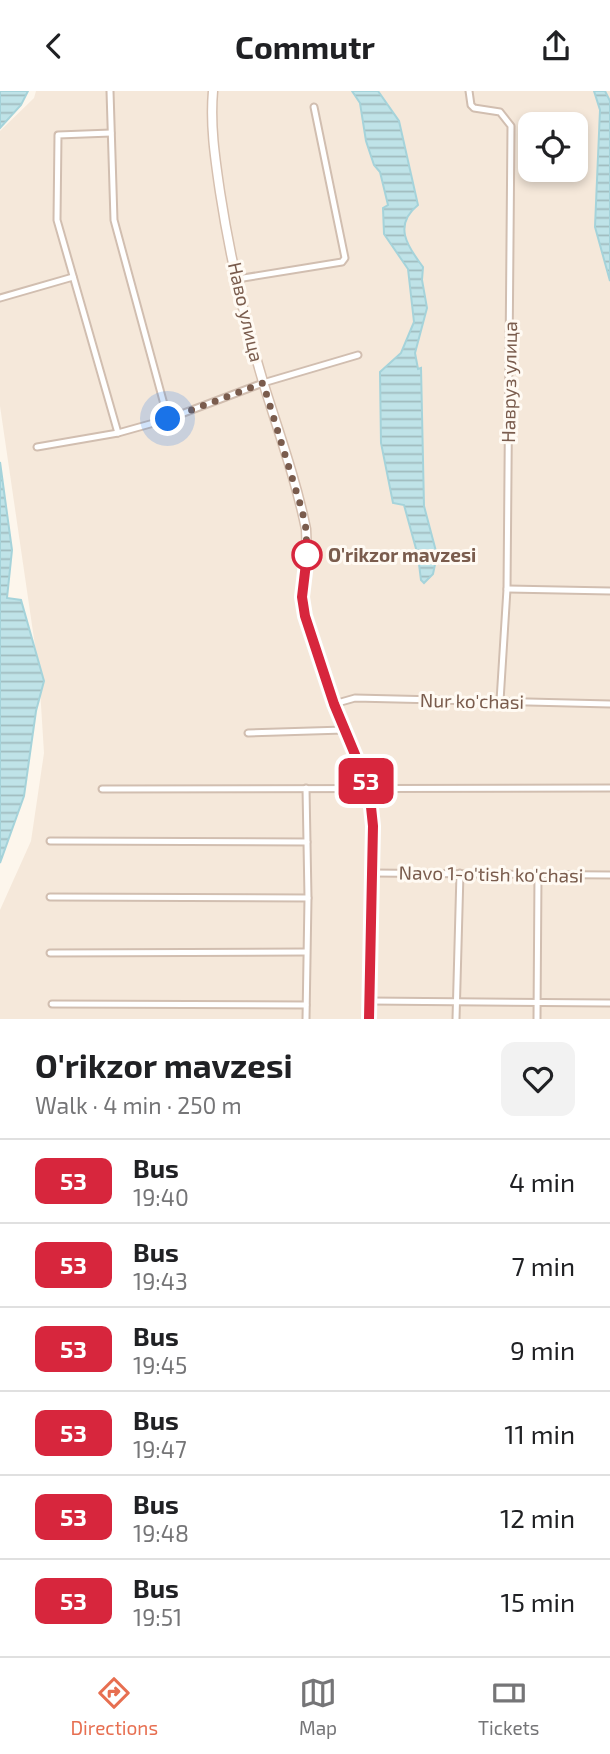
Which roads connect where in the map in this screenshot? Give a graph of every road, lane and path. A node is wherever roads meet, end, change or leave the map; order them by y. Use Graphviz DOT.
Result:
graph roads {
  1 [pos="110,91"];
  2 [pos="213,91"];
  3 [pos="470,91"];
  4 [pos="314,107"];
  5 [pos="111,133"];
  6 [pos="73,277"];
  7 [pos="237,279"];
  8 [pos="0,298"];
  9 [pos="358,355"];
  10 [pos="263,383"];
  11 [pos="168,419"];
  12 [pos="118,433"];
  13 [pos="37,447"];
  14 [pos="507,589"];
  15 [pos="610,591"];
  16 [pos="500,701"];
  17 [pos="334,704"];
  18 [pos="610,704"];
  19 [pos="344,730"];
  20 [pos="248,733"];
  21 [pos="306,788"];
  22 [pos="369,788"];
  23 [pos="610,788"];
  24 [pos="102,789"];
  25 [pos="50,841"];
  26 [pos="306,842"];
  27 [pos="372,873"];
  28 [pos="460,873"];
  29 [pos="538,874"];
  30 [pos="610,875"];
  31 [pos="50,897"];
  32 [pos="308,898"];
  33 [pos="306,952"];
  34 [pos="50,953"];
  35 [pos="369,1001"];
  36 [pos="455,1001"];
  37 [pos="537,1002"];
  38 [pos="610,1003"];
  39 [pos="52,1004"];
  40 [pos="306,1005"];
  41 [pos="306,1019"];
  42 [pos="369,1019"];
  43 [pos="456,1019"];
  44 [pos="537,1019"];
  1 -- 5 [label="street"];
  2 -- 7 [label="street, Наво улица"];
  3 -- 14 [label="street, Навруз улица"];
  4 -- 7 [label="street"];
  5 -- 6 [label="street"];
  5 -- 11 [label="street"];
  6 -- 8 [label="street"];
  6 -- 12 [label="street"];
  7 -- 10 [label="street, Наво улица"];
  9 -- 10 [label="street"];
  10 -- 11 [label="street"];
  10 -- 17 [label="street, Наво улица"];
  11 -- 12 [label="street"];
  12 -- 13 [label="street"];
  14 -- 15 [label="street"];
  14 -- 16 [label="street, Навруз улица"];
  16 -- 17 [label="street, Nur ko'chasi"];
  16 -- 18 [label="street, Nur ko'chasi"];
  17 -- 19 [label="street, Наво улица"];
  19 -- 20 [label="street"];
  19 -- 22 [label="street, Наво улица"];
  21 -- 22 [label="street"];
  21 -- 24 [label="street"];
  21 -- 26 [label="street"];
  22 -- 23 [label="street"];
  22 -- 27 [label="street, Наво улица"];
  25 -- 26 [label="street"];
  26 -- 32 [label="street"];
  27 -- 28 [label="street, Navo 1-o'tish ko'chasi"];
  27 -- 35 [label="street, Наво улица"];
  28 -- 29 [label="street, Navo 1-o'tish ko'chasi"];
  28 -- 36 [label="street"];
  29 -- 30 [label="street, Navo 1-o'tish ko'chasi"];
  29 -- 37 [label="street"];
  31 -- 32 [label="street"];
  32 -- 33 [label="street"];
  33 -- 34 [label="street"];
  33 -- 40 [label="street"];
  35 -- 36 [label="street"];
  35 -- 42 [label="street, Наво улица"];
  36 -- 37 [label="street"];
  36 -- 43 [label="street"];
  37 -- 38 [label="street"];
  37 -- 44 [label="street"];
  39 -- 40 [label="street"];
  40 -- 41 [label="street"];
}
